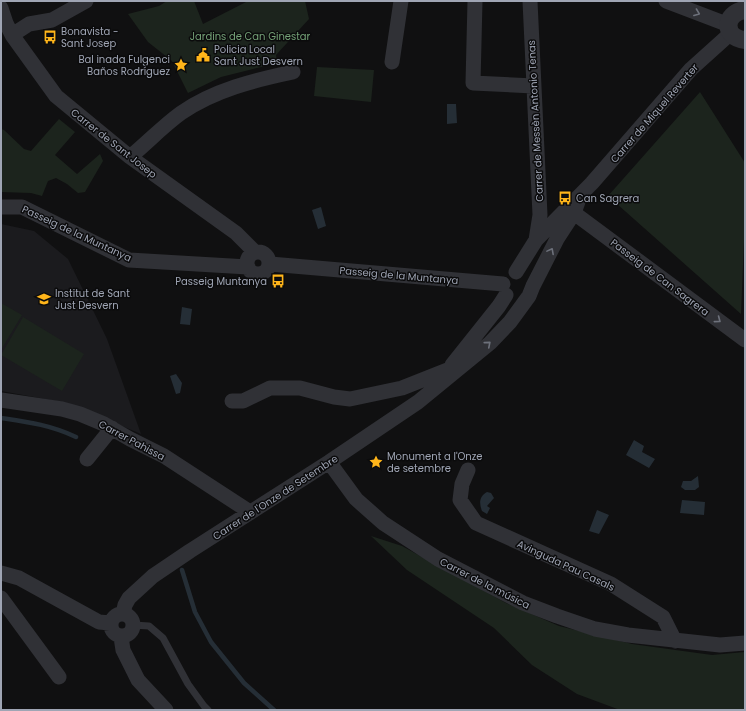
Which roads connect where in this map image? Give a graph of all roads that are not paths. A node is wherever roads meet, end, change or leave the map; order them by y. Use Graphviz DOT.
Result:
graph roads {
  1 [pos="86,1"];
  2 [pos="400,1"];
  3 [pos="475,1"];
  4 [pos="530,1"];
  5 [pos="666,1"];
  6 [pos="1,8"];
  7 [pos="745,10"];
  8 [pos="6,28"];
  9 [pos="735,33"];
  10 [pos="392,62"];
  11 [pos="293,72"];
  12 [pos="534,86"];
  13 [pos="130,157"];
  14 [pos="580,196"];
  15 [pos="1,207"];
  16 [pos="574,213"];
  17 [pos="536,240"];
  18 [pos="255,252"];
  19 [pos="270,264"];
  20 [pos="248,267"];
  21 [pos="516,272"];
  22 [pos="505,290"];
  23 [pos="531,291"];
  24 [pos="745,340"];
  25 [pos="450,368"];
  26 [pos="436,386"];
  27 [pos="1,400"];
  28 [pos="232,401"];
  29 [pos="112,428"];
  30 [pos="87,459"];
  31 [pos="329,462"];
  32 [pos="468,470"];
  33 [pos="250,512"];
  34 [pos="1,572"];
  35 [pos="1,598"];
  36 [pos="123,614"];
  37 [pos="110,623"];
  38 [pos="133,625"];
  39 [pos="121,637"];
  40 [pos="675,641"];
  41 [pos="745,643"];
  42 [pos="59,677"];
  43 [pos="166,710"];
  44 [pos="208,710"];
  1 -- 8 [label="street"];
  2 -- 10 [label="street"];
  3 -- 12 [label="street"];
  4 -- 12 [label="street, Carrer de Messèn Antonio Tenas"];
  5 -- 9 [label="street, one-way"];
  6 -- 8 [label="street, Carrer de Sant Josep"];
  7 -- 9 [label="street"];
  8 -- 13 [label="street, Carrer de Sant Josep"];
  9 -- 14 [label="street, Carrer de Miquel Reverter"];
  11 -- 13 [label="street"];
  12 -- 17 [label="street, Carrer de Messèn Antonio Tenas"];
  13 -- 18 [label="street, Carrer de Sant Josep"];
  14 -- 16 [label="street, Carrer de Miquel Reverter"];
  14 -- 17 [label="street, Carrer de Miquel Reverter"];
  15 -- 20 [label="street, Passeig de la Muntanya"];
  23 -- 16 [label="street, Carrer de Miquel Reverter, one-way"];
  16 -- 24 [label="street, Passeig de Can Sagrera, one-way"];
  17 -- 21 [label="street, Carrer de Miquel Reverter"];
  18 -- 19 [label="street"];
  18 -- 20 [label="street"];
  19 -- 20 [label="street"];
  19 -- 22 [label="street, Passeig de la Muntanya"];
  21 -- 22 [label="street"];
  21 -- 23 [label="street"];
  22 -- 23 [label="street"];
  22 -- 25 [label="street, Carrer de l'Onze de Setembre"];
  26 -- 23 [label="street, Carrer de l'Onze de Setembre, one-way"];
  25 -- 26 [label="street, Carrer de l'Onze de Setembre"];
  25 -- 28 [label="street"];
  26 -- 31 [label="street, Carrer de l'Onze de Setembre"];
  27 -- 29 [label="street, Carrer Pahissa"];
  29 -- 30 [label="street"];
  29 -- 33 [label="street, Carrer Pahissa"];
  31 -- 33 [label="street, Carrer de l'Onze de Setembre"];
  31 -- 40 [label="street, Carrer de la música"];
  32 -- 40 [label="street, Avinguda Pau Casals"];
  33 -- 36 [label="street, Carrer de l'Onze de Setembre"];
  34 -- 37 [label="street"];
  35 -- 42 [label="street"];
  36 -- 37 [label="street"];
  36 -- 38 [label="street"];
  37 -- 39 [label="street"];
  38 -- 39 [label="street"];
  38 -- 44 [label="lane"];
  39 -- 43 [label="street"];
  40 -- 41 [label="street"];
}
